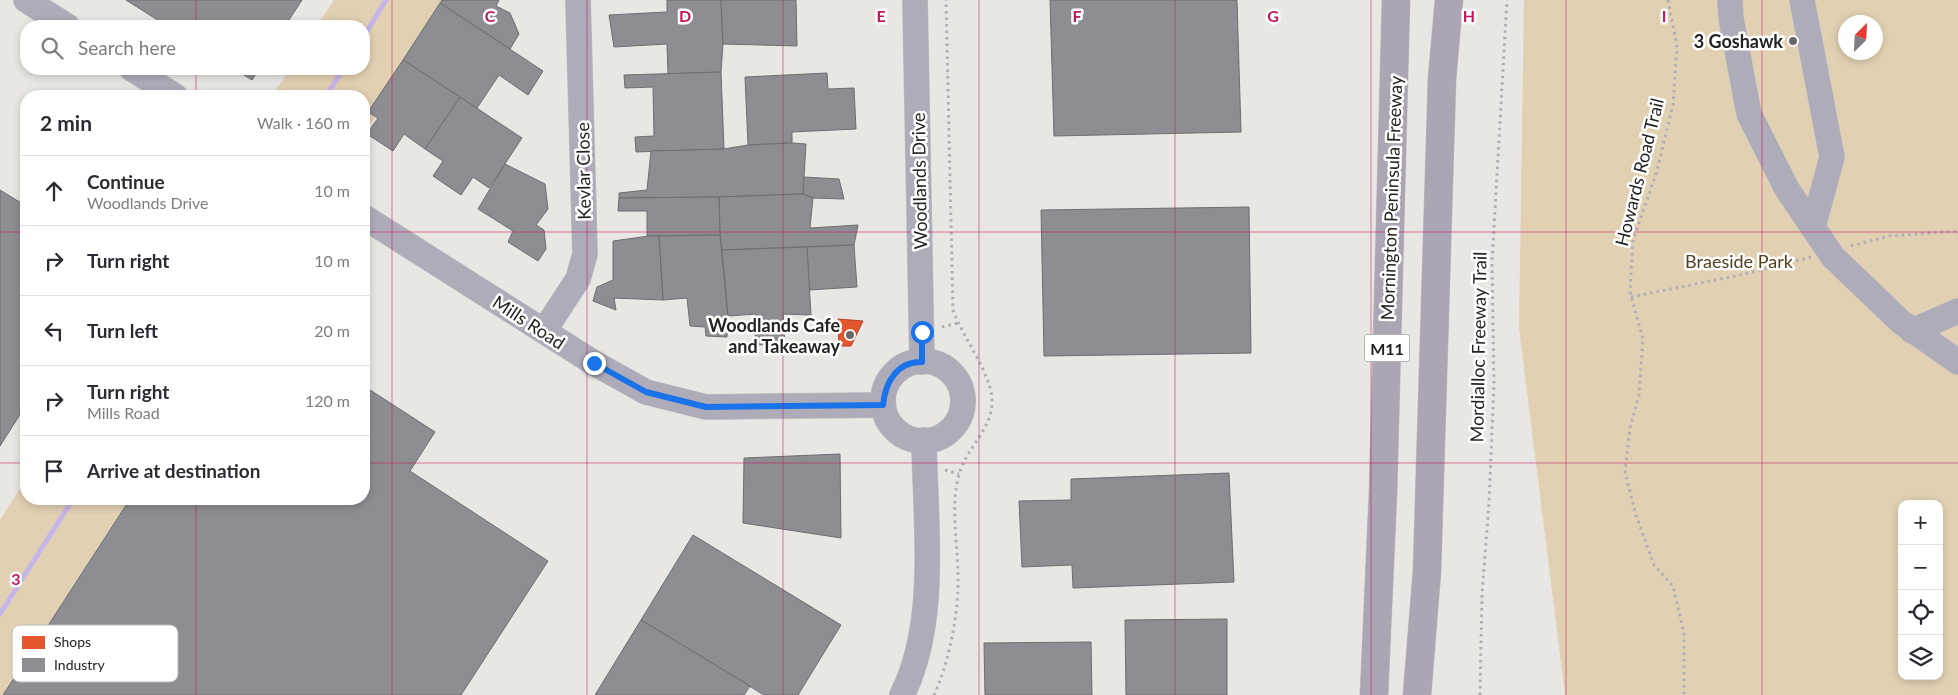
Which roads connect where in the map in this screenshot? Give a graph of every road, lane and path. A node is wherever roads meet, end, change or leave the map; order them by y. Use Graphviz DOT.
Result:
graph roads {
  1 [pos="26,0"];
  2 [pos="578,0"];
  3 [pos="915,0"];
  4 [pos="946,0"];
  5 [pos="1388,0"];
  6 [pos="1396,0"];
  7 [pos="1430,0"];
  8 [pos="1449,0"];
  9 [pos="1507,0"];
  10 [pos="1668,0"];
  11 [pos="1730,0"];
  12 [pos="1802,0"];
  13 [pos="58,20"];
  14 [pos="142,75"];
  15 [pos="165,90"];
  16 [pos="1394,96"];
  17 [pos="370,221"];
  18 [pos="1812,227"];
  19 [pos="1958,231"];
  20 [pos="1829,252"];
  21 [pos="1631,297"];
  22 [pos="1958,311"];
  23 [pos="544,330"];
  24 [pos="1912,330"];
  25 [pos="922,362"];
  26 [pos="1958,362"];
  27 [pos="883,405"];
  28 [pos="924,440"];
  29 [pos="902,695"];
  30 [pos="934,695"];
  31 [pos="1374,695"];
  32 [pos="1417,695"];
  33 [pos="1480,695"];
  34 [pos="1684,695"];
  1 -- 13 [label="street"];
  2 -- 23 [label="street, Kevlar Close"];
  3 -- 25 [label="street, Woodlands Drive"];
  4 -- 30 [label="path"];
  5 -- 16 [label="highway"];
  6 -- 16 [label="highway, Mornington Peninsula Freeway / M11"];
  7 -- 32 [label="highway, Mornington Peninsula Freeway / M11"];
  8 -- 32 [label="highway"];
  9 -- 33 [label="path, Mordialloc Freeway Trail"];
  10 -- 21 [label="path, Howards Road Trail"];
  11 -- 18 [label="street"];
  12 -- 18 [label="street"];
  14 -- 15 [label="street"];
  16 -- 31 [label="highway, Mornington Peninsula Freeway / M11"];
  17 -- 23 [label="street, Mills Road"];
  18 -- 20 [label="street"];
  19 -- 20 [label="path"];
  20 -- 21 [label="path"];
  20 -- 24 [label="street"];
  21 -- 34 [label="path, Howards Road Trail"];
  22 -- 24 [label="street"];
  23 -- 27 [label="street, Mills Road"];
  24 -- 26 [label="street"];
  25 -- 27 [label="street"];
  25 -- 28 [label="street"];
  27 -- 28 [label="street"];
  28 -- 29 [label="street"];
}
